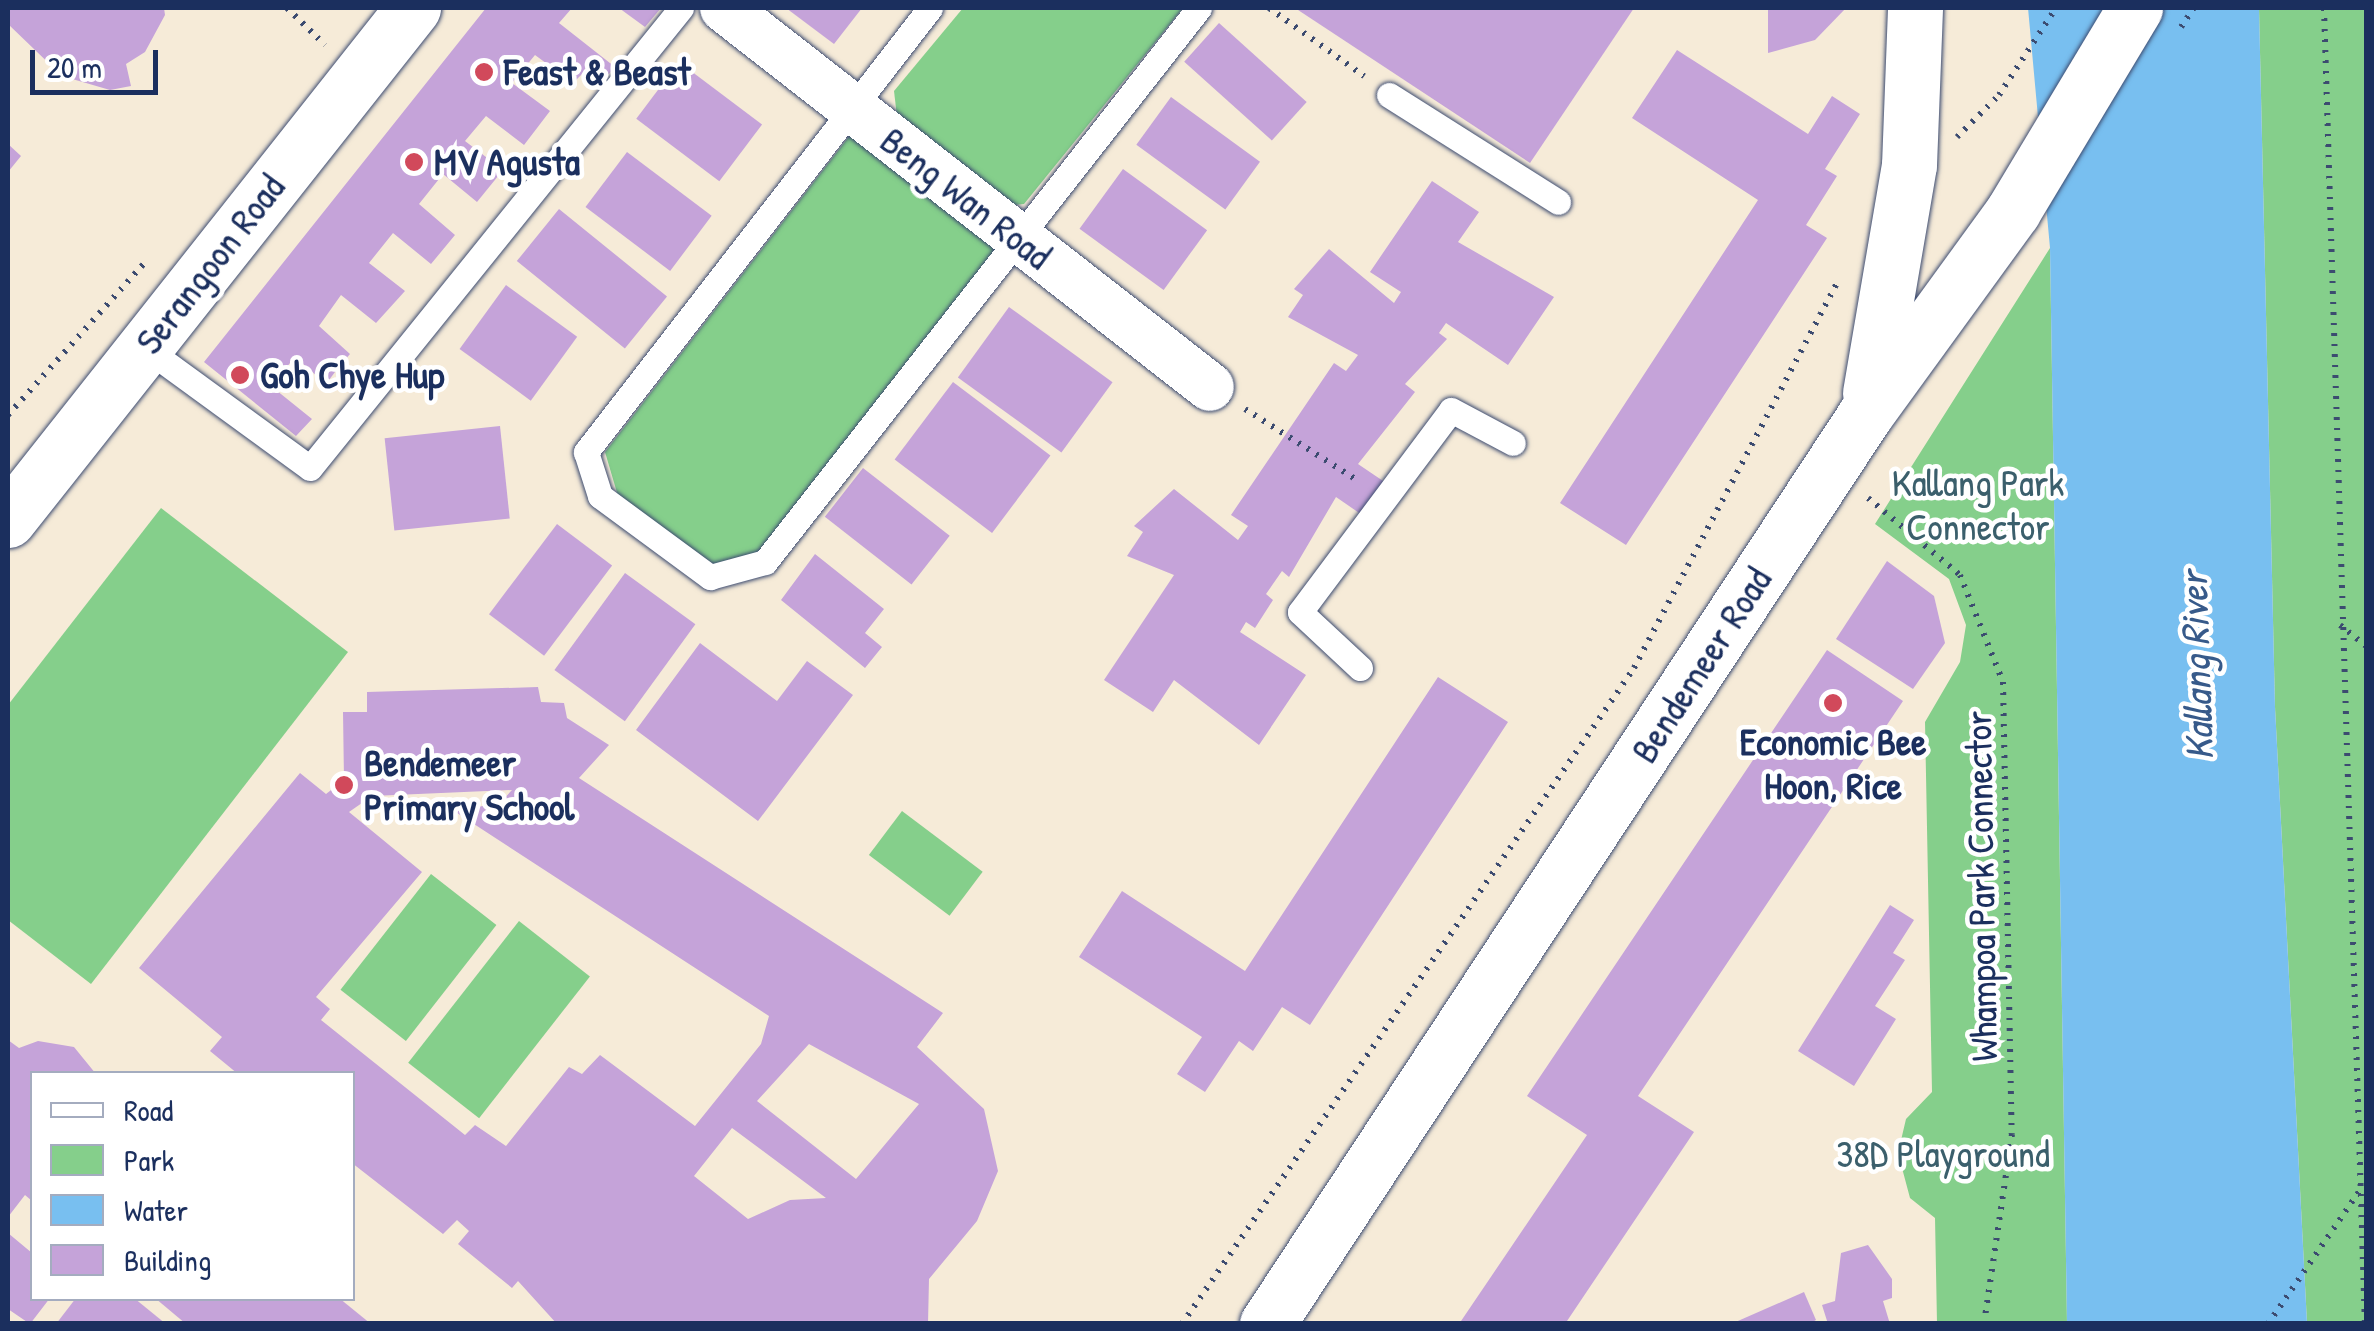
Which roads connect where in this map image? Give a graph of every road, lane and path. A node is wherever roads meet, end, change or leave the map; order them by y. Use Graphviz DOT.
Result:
graph roads {
  1 [pos="287,8"];
  2 [pos="412,8"];
  3 [pos="681,8"];
  4 [pos="724,8"];
  5 [pos="930,8"];
  6 [pos="1198,8"];
  7 [pos="1270,8"];
  8 [pos="1915,8"];
  9 [pos="2056,8"];
  10 [pos="2135,8"];
  11 [pos="2324,8"];
  12 [pos="328,48"];
  13 [pos="1389,94"];
  14 [pos="1998,94"];
  15 [pos="849,107"];
  16 [pos="1558,202"];
  17 [pos="1018,240"];
  18 [pos="1846,267"];
  19 [pos="144,347"];
  20 [pos="1210,387"];
  21 [pos="1865,415"];
  22 [pos="1513,443"];
  23 [pos="1385,498"];
  24 [pos="1868,498"];
  25 [pos="8,520"];
  26 [pos="2340,625"];
  27 [pos="2366,646"];
  28 [pos="1360,668"];
  29 [pos="2360,1189"];
  30 [pos="1182,1324"];
  31 [pos="1267,1324"];
  32 [pos="1984,1324"];
  33 [pos="2268,1324"];
  34 [pos="2365,1324"];
  1 -- 12 [label="path"];
  2 -- 19 [label="main road, Serangoon Road"];
  3 -- 19 [label="lane"];
  4 -- 15 [label="street, Beng Wan Road"];
  5 -- 15 [label="lane"];
  6 -- 17 [label="lane"];
  7 -- 13 [label="path"];
  8 -- 21 [label="main road"];
  9 -- 14 [label="path"];
  10 -- 21 [label="main road, Bendemeer Road"];
  11 -- 26 [label="path"];
  13 -- 16 [label="lane"];
  15 -- 17 [label="street, Beng Wan Road"];
  15 -- 17 [label="lane"];
  17 -- 20 [label="street, Beng Wan Road"];
  18 -- 30 [label="path"];
  19 -- 25 [label="main road, Serangoon Road"];
  20 -- 23 [label="path"];
  21 -- 31 [label="main road, Bendemeer Road"];
  22 -- 23 [label="lane"];
  23 -- 28 [label="lane"];
  24 -- 32 [label="path, Whampoa Park Connector"];
  26 -- 27 [label="path"];
  26 -- 29 [label="path"];
  29 -- 33 [label="path"];
  29 -- 34 [label="path"];
}
